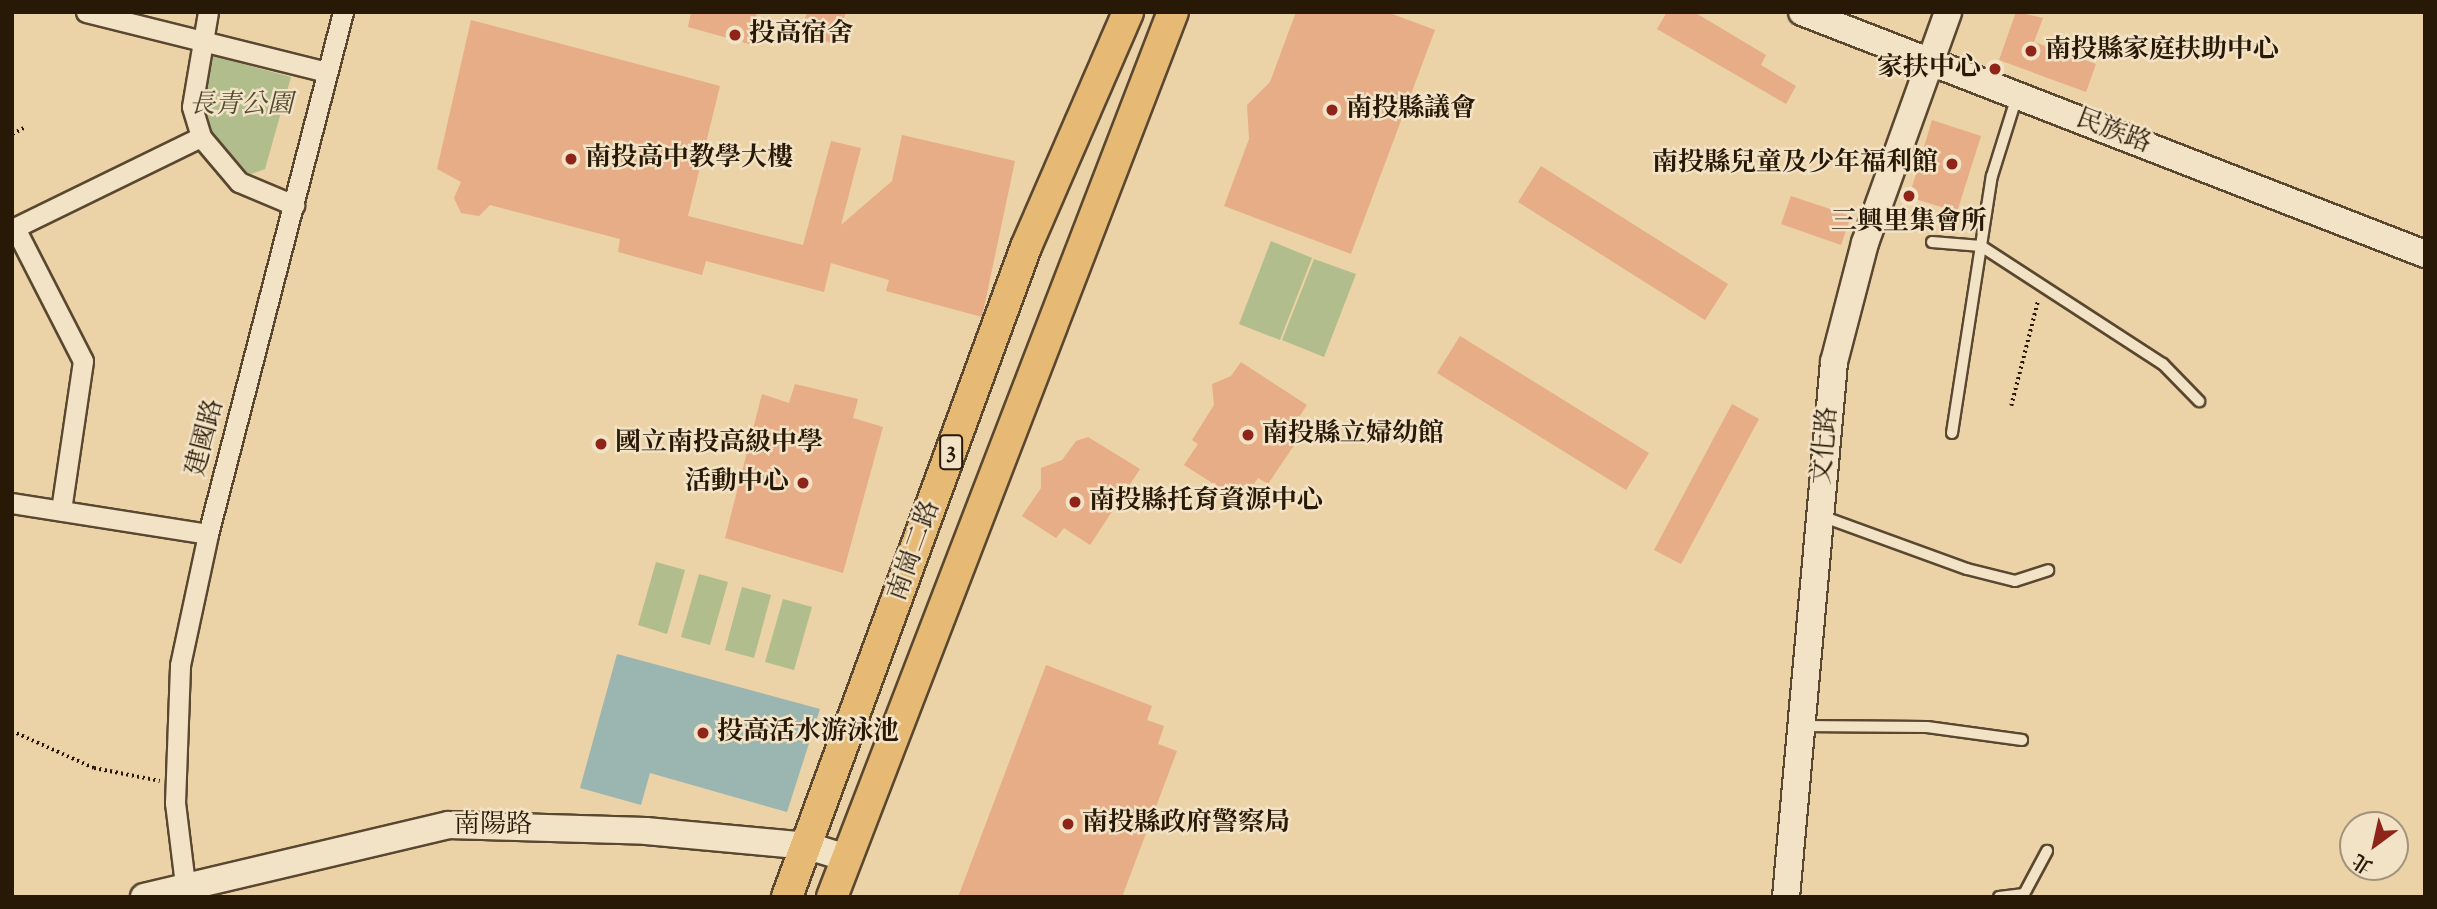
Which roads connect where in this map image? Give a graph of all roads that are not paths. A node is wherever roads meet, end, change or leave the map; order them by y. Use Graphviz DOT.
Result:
graph roads {
  1 [pos="86,12"];
  2 [pos="208,12"];
  3 [pos="343,12"];
  4 [pos="1128,12"];
  5 [pos="1802,12"];
  6 [pos="1948,12"];
  7 [pos="1167,14"];
  8 [pos="200,41"];
  9 [pos="1929,65"];
  10 [pos="326,72"];
  11 [pos="2017,95"];
  12 [pos="201,137"];
  13 [pos="294,205"];
  14 [pos="14,228"];
  15 [pos="1932,242"];
  16 [pos="1981,246"];
  17 [pos="2425,254"];
  18 [pos="2199,401"];
  19 [pos="1952,433"];
  20 [pos="12,503"];
  21 [pos="61,510"];
  22 [pos="1820,515"];
  23 [pos="208,534"];
  24 [pos="2048,570"];
  25 [pos="1801,726"];
  26 [pos="2022,740"];
  27 [pos="808,846"];
  28 [pos="2047,851"];
  29 [pos="847,858"];
  30 [pos="185,884"];
  31 [pos="144,897"];
  32 [pos="787,897"];
  33 [pos="832,897"];
  34 [pos="1786,897"];
  35 [pos="1999,897"];
  1 -- 8 [label="street"];
  2 -- 8 [label="street"];
  3 -- 10 [label="street, 建國路"];
  4 -- 27 [label="main road, 南崗二路 / 3"];
  5 -- 9 [label="street, 民族路"];
  6 -- 9 [label="street, 文化路"];
  7 -- 29 [label="main road, 南崗二路 / 3"];
  8 -- 10 [label="street"];
  8 -- 12 [label="street"];
  9 -- 11 [label="street, 民族路"];
  9 -- 22 [label="street, 文化路"];
  10 -- 13 [label="street, 建國路"];
  11 -- 16 [label="lane"];
  11 -- 17 [label="street, 民族路"];
  12 -- 13 [label="street"];
  12 -- 14 [label="street"];
  13 -- 23 [label="street, 建國路"];
  14 -- 21 [label="street"];
  15 -- 16 [label="lane"];
  16 -- 18 [label="lane"];
  16 -- 19 [label="lane"];
  20 -- 21 [label="street"];
  21 -- 23 [label="street"];
  22 -- 24 [label="lane"];
  22 -- 25 [label="street, 文化路"];
  23 -- 30 [label="street, 建國路"];
  25 -- 26 [label="lane"];
  25 -- 34 [label="street, 文化路"];
  27 -- 29 [label="street, 南陽路"];
  27 -- 30 [label="street, 南陽路"];
  27 -- 32 [label="main road, 南崗二路 / 3"];
  28 -- 35 [label="lane"];
  29 -- 33 [label="main road, 南崗二路 / 3"];
  30 -- 31 [label="street, 南陽路"];
}
